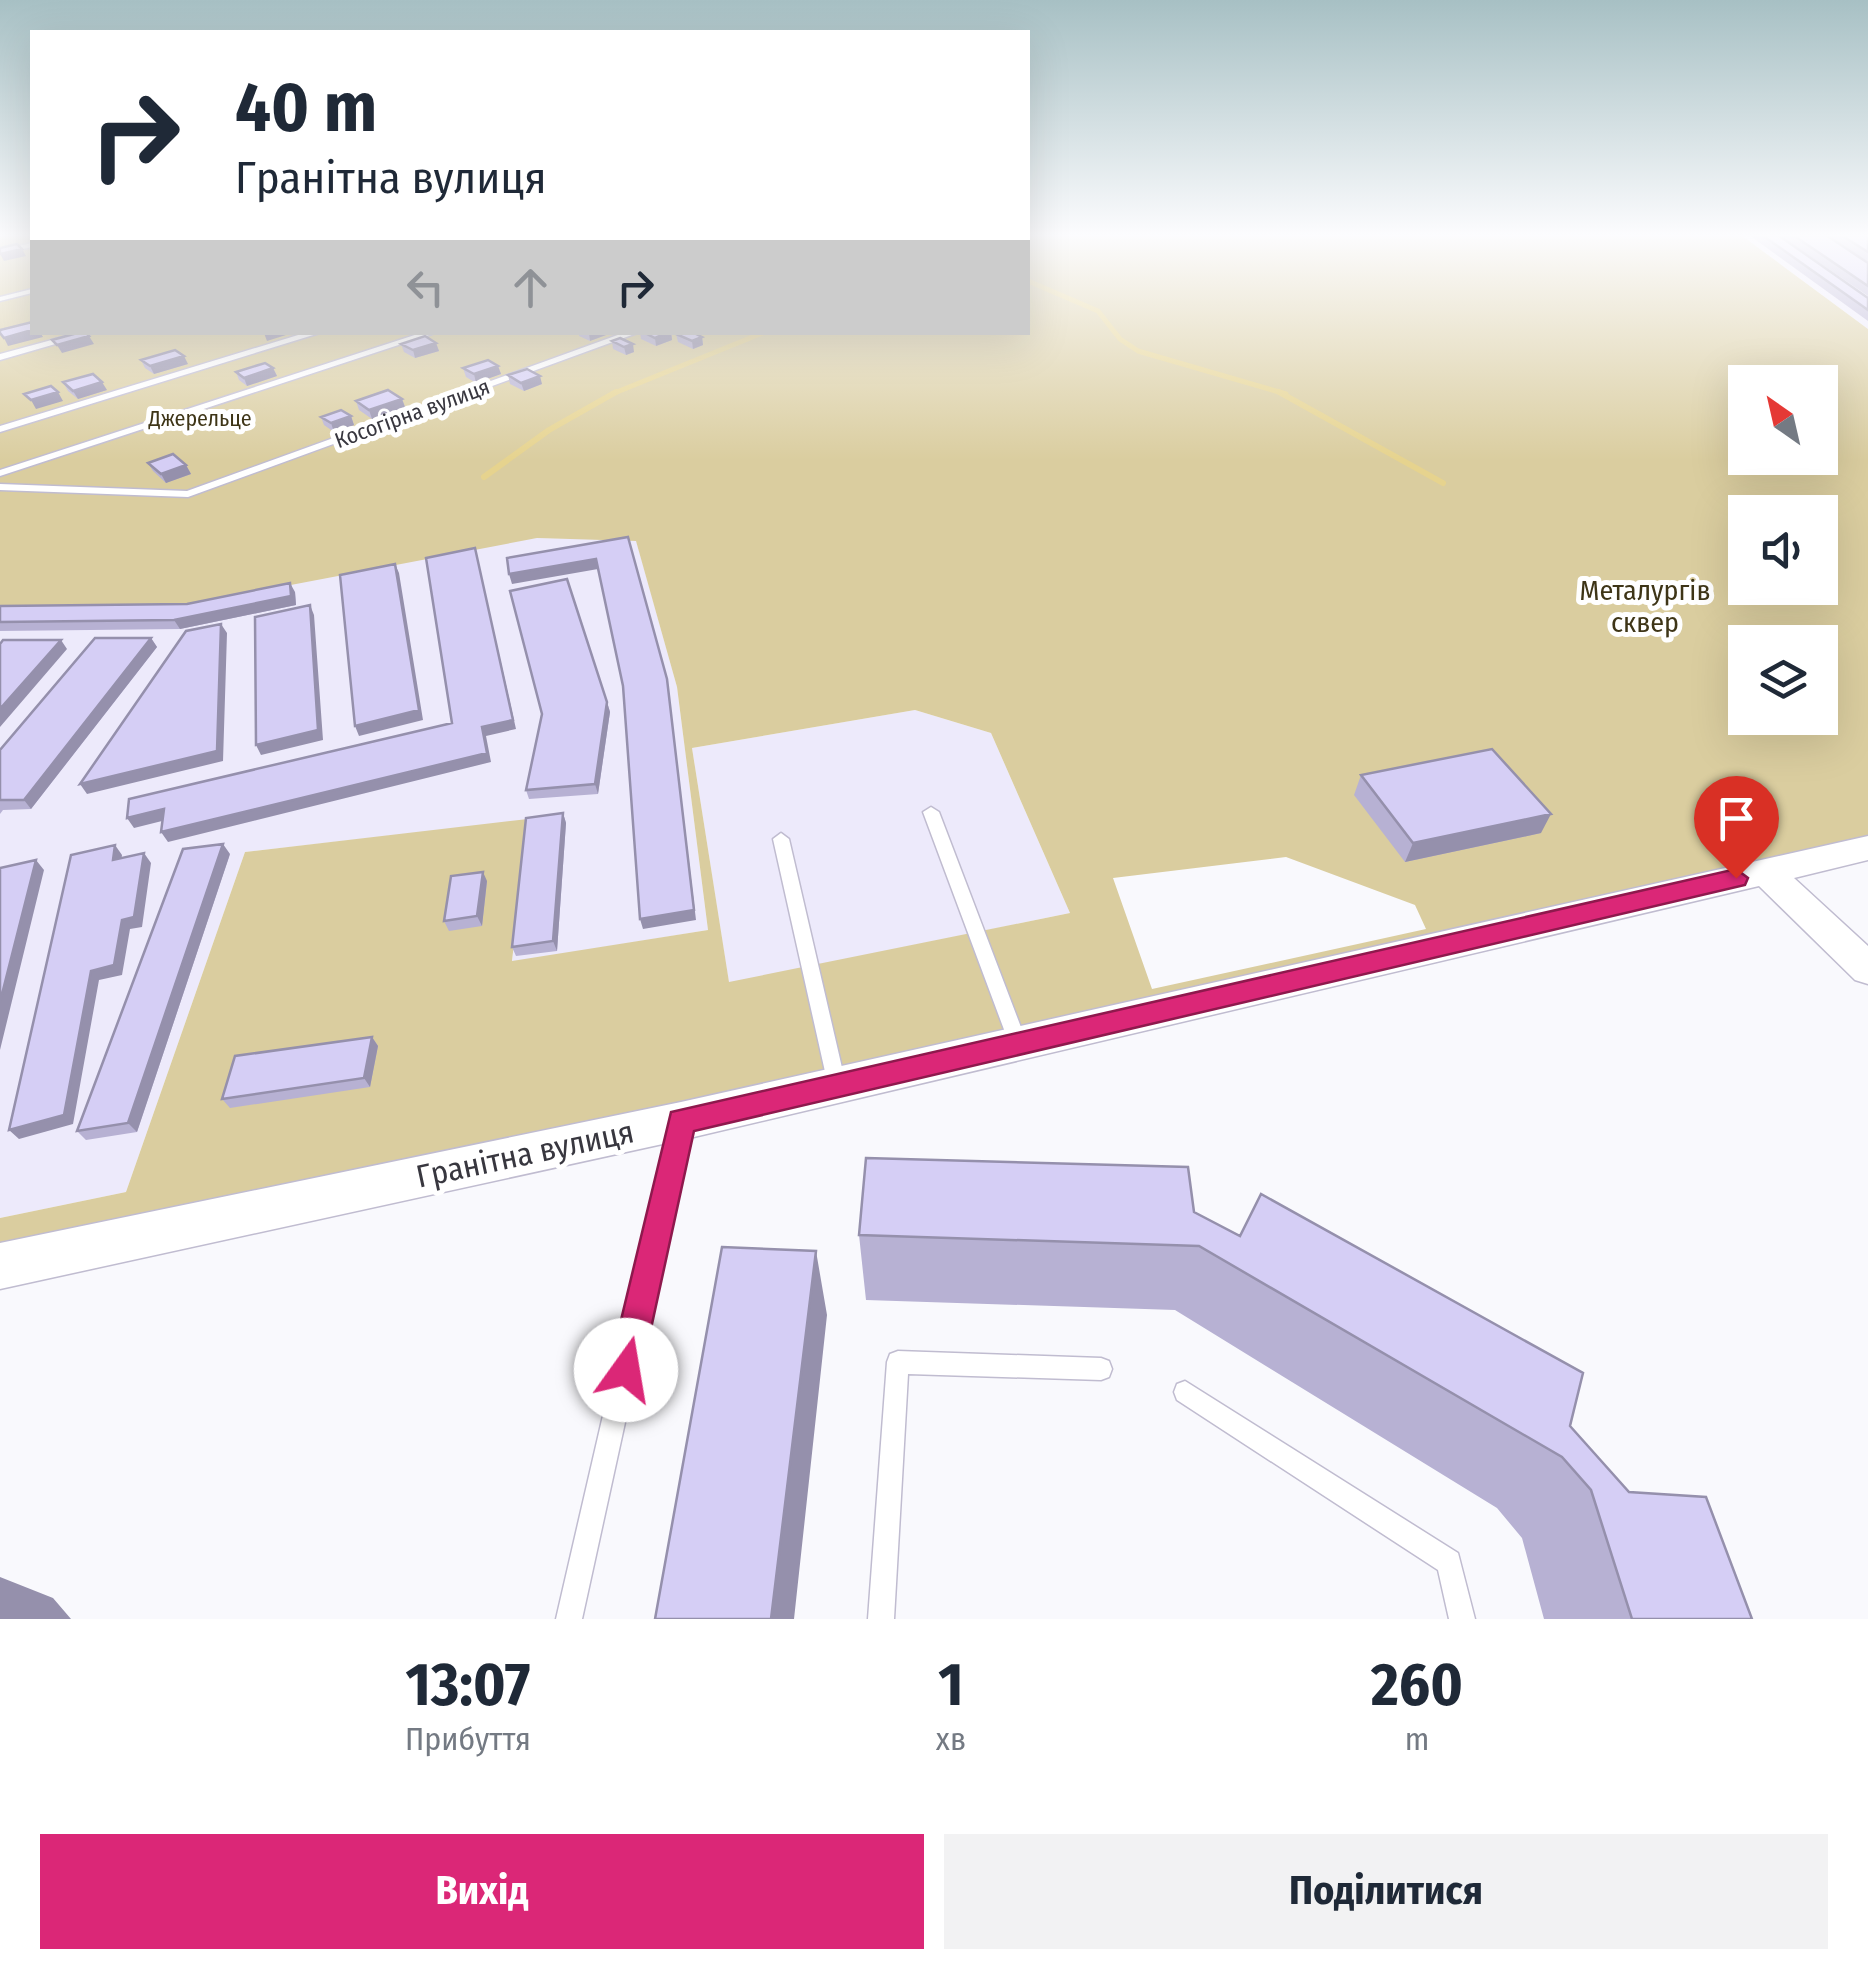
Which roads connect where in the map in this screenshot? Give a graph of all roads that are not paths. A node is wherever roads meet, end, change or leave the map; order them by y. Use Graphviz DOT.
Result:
graph roads {
  1 [pos="82,335"];
  2 [pos="309,335"];
  3 [pos="425,335"];
  4 [pos="628,335"];
  5 [pos="0,357"];
  6 [pos="0,430"];
  7 [pos="0,473"];
  8 [pos="0,487"];
  9 [pos="931,812"];
  10 [pos="781,839"];
  11 [pos="1868,848"];
  12 [pos="1765,872"];
  13 [pos="1868,969"];
  14 [pos="1018,1043"];
  15 [pos="837,1085"];
  16 [pos="681,1121"];
  17 [pos="0,1266"];
  18 [pos="1101,1370"];
  19 [pos="1186,1392"];
  20 [pos="569,1619"];
  21 [pos="882,1619"];
  22 [pos="1462,1619"];
  1 -- 5 [label="lane"];
  2 -- 6 [label="lane"];
  3 -- 7 [label="lane"];
  4 -- 8 [label="lane, Косогірна вулиця"];
  9 -- 14 [label="lane"];
  10 -- 15 [label="lane"];
  11 -- 12 [label="street, Гранітна вулиця"];
  12 -- 13 [label="street"];
  12 -- 14 [label="street, Гранітна вулиця"];
  14 -- 15 [label="street, Гранітна вулиця"];
  15 -- 16 [label="street, Гранітна вулиця"];
  16 -- 17 [label="street, Гранітна вулиця"];
  16 -- 20 [label="lane"];
  18 -- 21 [label="lane"];
  19 -- 22 [label="lane"];
}
